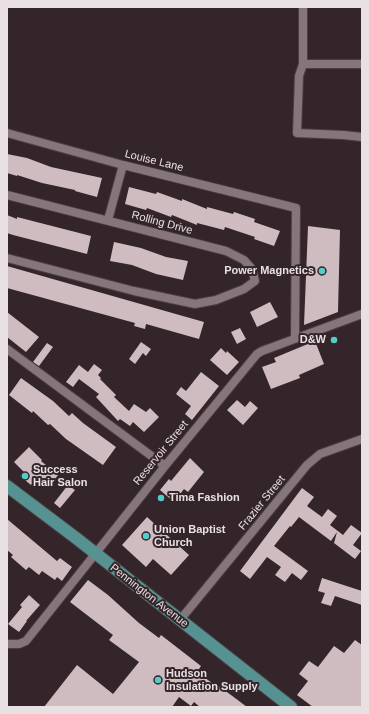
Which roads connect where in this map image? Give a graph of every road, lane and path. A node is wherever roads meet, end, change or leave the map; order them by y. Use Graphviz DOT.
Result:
graph roads {
  1 [pos="303,7"];
  2 [pos="303,64"];
  3 [pos="362,64"];
  4 [pos="7,133"];
  5 [pos="362,137"];
  6 [pos="123,165"];
  7 [pos="7,195"];
  8 [pos="108,220"];
  9 [pos="7,258"];
  10 [pos="362,314"];
  11 [pos="295,338"];
  12 [pos="7,349"];
  13 [pos="362,439"];
  14 [pos="164,466"];
  15 [pos="7,486"];
  16 [pos="95,553"];
  17 [pos="180,620"];
  18 [pos="7,644"];
  19 [pos="291,707"];
  1 -- 2 [label="street"];
  2 -- 3 [label="street"];
  2 -- 5 [label="street"];
  4 -- 6 [label="street, Louise Lane"];
  6 -- 8 [label="street"];
  6 -- 11 [label="street, Louise Lane"];
  7 -- 8 [label="street, Rolling Drive"];
  8 -- 9 [label="street, Rolling Drive"];
  10 -- 11 [label="street, Reservoir Street"];
  11 -- 14 [label="street, Reservoir Street"];
  12 -- 14 [label="street"];
  13 -- 17 [label="street, Frazier Street"];
  14 -- 16 [label="street, Reservoir Street"];
  15 -- 16 [label="main road, Pennington Avenue"];
  16 -- 17 [label="main road, Pennington Avenue"];
  16 -- 18 [label="street, Reservoir Street"];
  17 -- 19 [label="main road, Pennington Avenue"];
}
